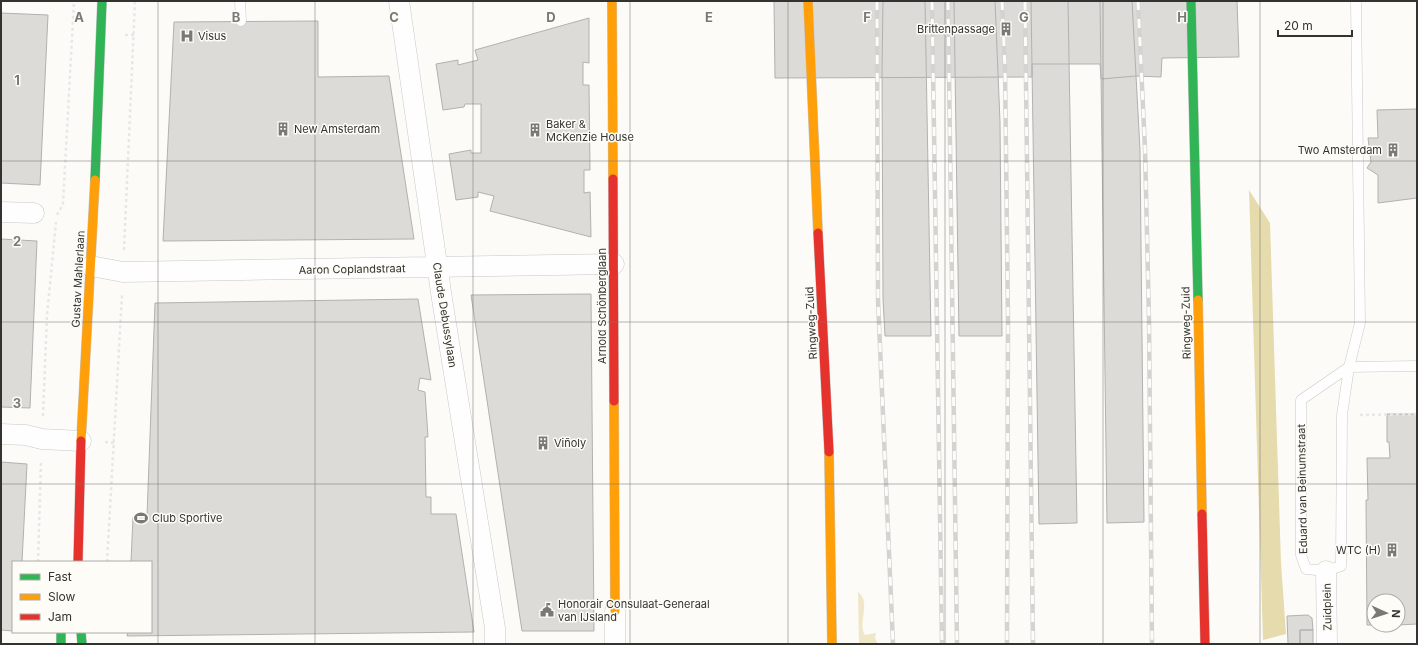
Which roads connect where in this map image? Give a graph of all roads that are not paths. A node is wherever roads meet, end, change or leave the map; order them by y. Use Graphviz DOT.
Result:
graph roads {
  1 [pos="102,1"];
  2 [pos="240,1"];
  3 [pos="399,1"];
  4 [pos="612,1"];
  5 [pos="808,1"];
  6 [pos="1191,1"];
  7 [pos="1356,1"];
  8 [pos="241,22"];
  9 [pos="1,212"];
  10 [pos="34,213"];
  11 [pos="614,264"];
  12 [pos="91,266"];
  13 [pos="438,268"];
  14 [pos="1417,366"];
  15 [pos="1349,367"];
  16 [pos="1,434"];
  17 [pos="81,441"];
  18 [pos="78,561"];
  19 [pos="1326,571"];
  20 [pos="614,611"];
  21 [pos="61,633"];
  22 [pos="81,633"];
  23 [pos="495,636"];
  24 [pos="61,644"];
  25 [pos="82,644"];
  26 [pos="615,644"];
  27 [pos="832,644"];
  28 [pos="1205,644"];
  29 [pos="1327,644"];
  1 -- 12 [label="main road, Gustav Mahlerlaan"];
  2 -- 8 [label="lane"];
  3 -- 13 [label="street, Claude Debussylaan"];
  4 -- 11 [label="main road, Arnold Schönberglaan"];
  5 -- 27 [label="main road, Ringweg-Zuid"];
  6 -- 28 [label="main road, Ringweg-Zuid"];
  7 -- 15 [label="lane"];
  9 -- 10 [label="street"];
  11 -- 13 [label="street, Aaron Coplandstraat"];
  11 -- 20 [label="main road, Arnold Schönberglaan"];
  12 -- 13 [label="street, Aaron Coplandstraat"];
  12 -- 17 [label="main road, Gustav Mahlerlaan"];
  13 -- 23 [label="street, Claude Debussylaan"];
  14 -- 15 [label="lane"];
  15 -- 19 [label="lane"];
  15 -- 19 [label="lane, Eduard van Beinumstraat"];
  16 -- 17 [label="street"];
  17 -- 18 [label="main road, Gustav Mahlerlaan"];
  19 -- 29 [label="street, Zuidplein"];
  20 -- 26 [label="street"];
  21 -- 24 [label="main road"];
  22 -- 25 [label="main road"];
}
